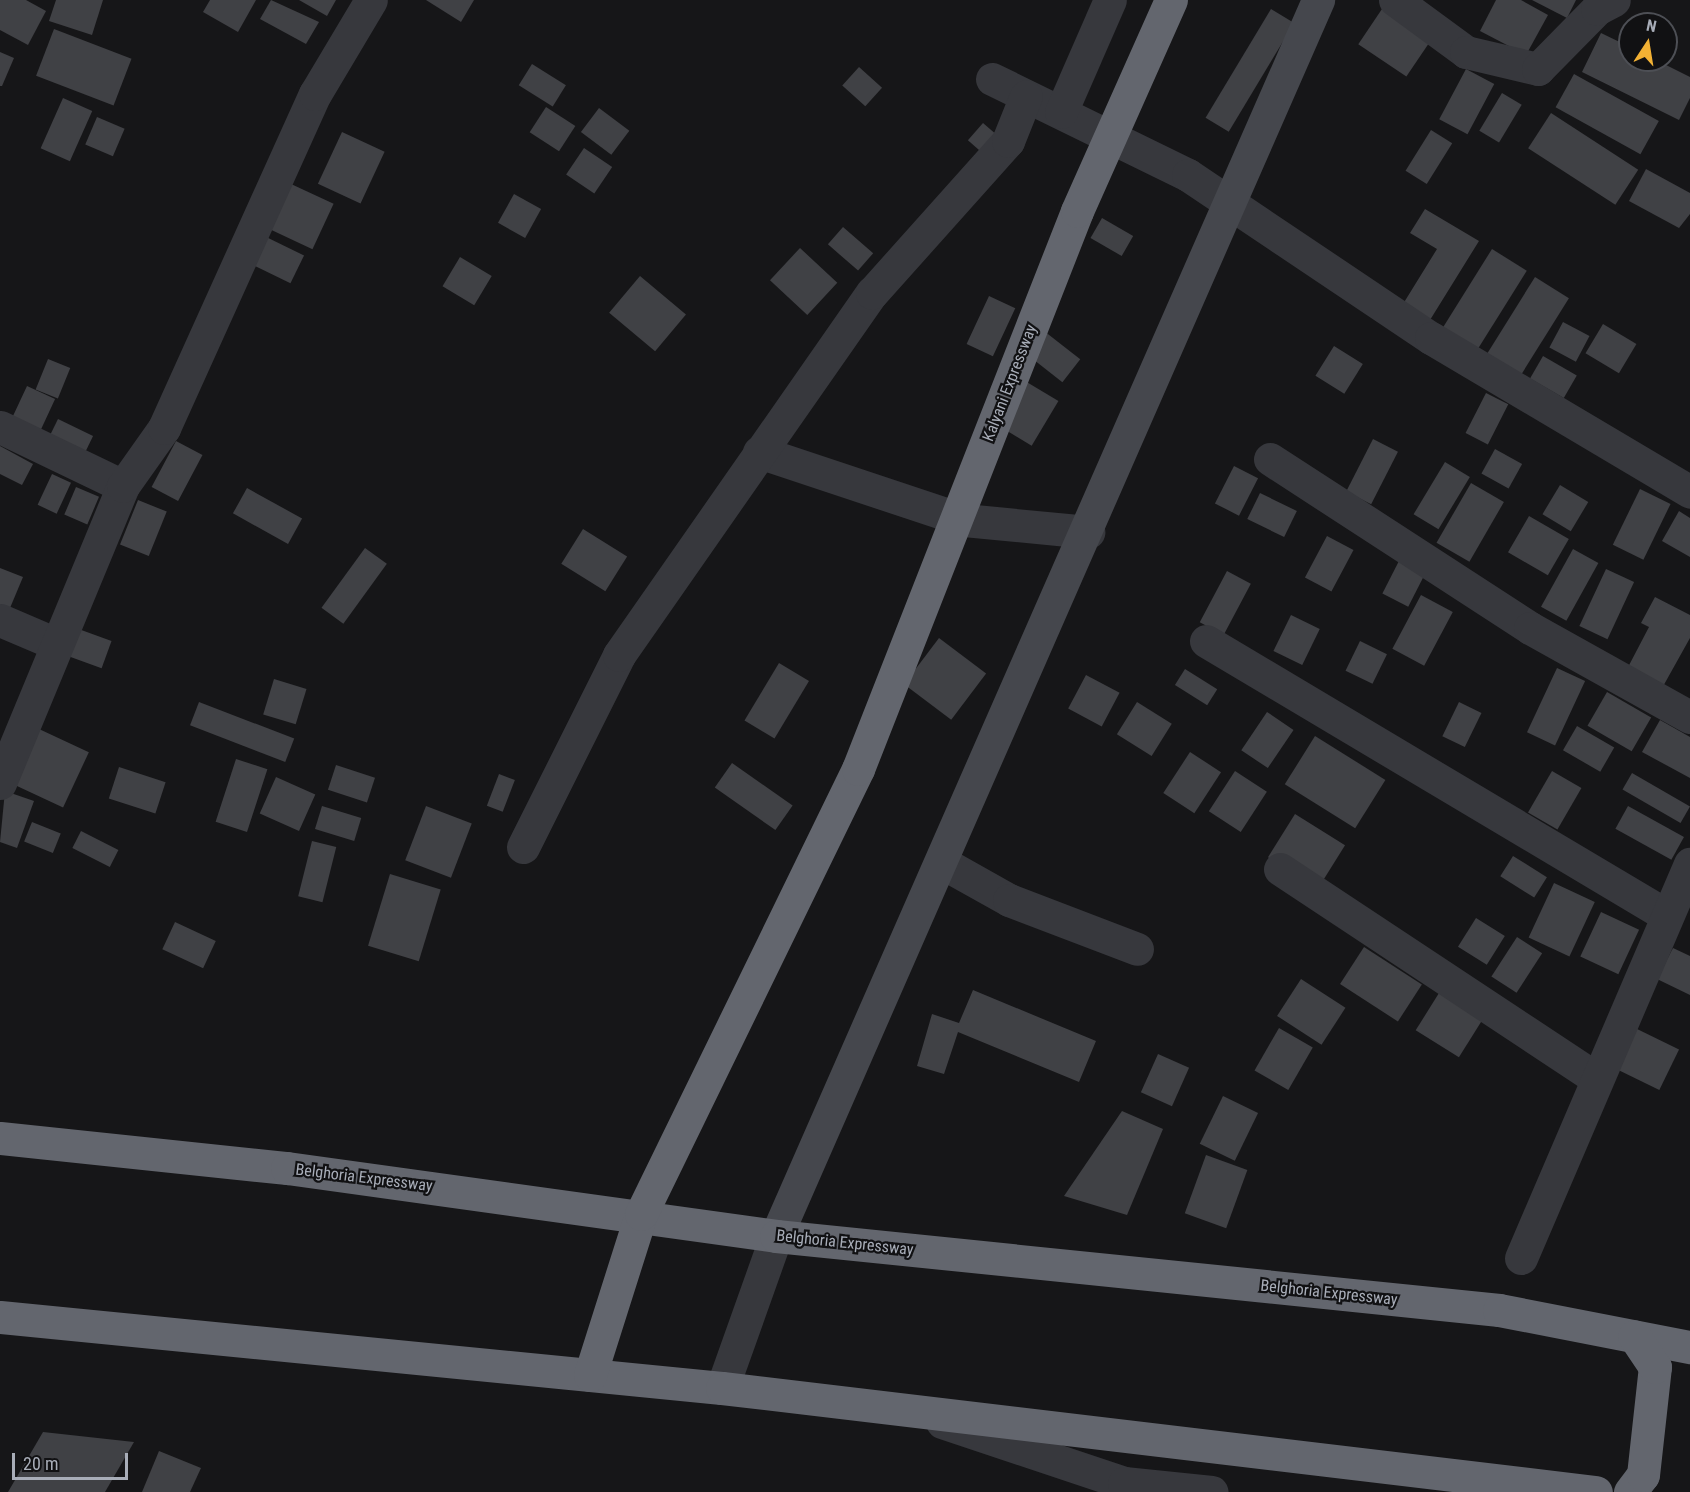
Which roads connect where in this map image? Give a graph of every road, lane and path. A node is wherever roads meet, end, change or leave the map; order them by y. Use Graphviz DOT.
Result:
graph roads {
  1 [pos="371,0"];
  2 [pos="1110,0"];
  3 [pos="1171,0"];
  4 [pos="1318,0"];
  5 [pos="1395,0"];
  6 [pos="1614,0"];
  7 [pos="992,79"];
  8 [pos="1026,96"];
  9 [pos="1061,112"];
  10 [pos="1230,202"];
  11 [pos="0,427"];
  12 [pos="759,452"];
  13 [pos="1270,459"];
  14 [pos="123,486"];
  15 [pos="1690,492"];
  16 [pos="1088,532"];
  17 [pos="0,620"];
  18 [pos="1206,641"];
  19 [pos="54,643"];
  20 [pos="1690,717"];
  21 [pos="0,783"];
  22 [pos="524,847"];
  23 [pos="943,863"];
  24 [pos="1690,864"];
  25 [pos="1280,869"];
  26 [pos="1666,915"];
  27 [pos="1137,949"];
  28 [pos="1597,1079"];
  29 [pos="0,1138"];
  30 [pos="641,1214"];
  31 [pos="776,1236"];
  32 [pos="1521,1257"];
  33 [pos="0,1317"];
  34 [pos="1634,1336"];
  35 [pos="1690,1347"];
  36 [pos="590,1376"];
  37 [pos="722,1388"];
  38 [pos="909,1411"];
  39 [pos="1212,1492"];
  40 [pos="1596,1492"];
  41 [pos="1630,1492"];
  1 -- 14 [label="street"];
  2 -- 9 [label="street"];
  3 -- 30 [label="highway, Kalyani Expressway, bridge"];
  4 -- 10 [label="street"];
  5 -- 6 [label="street"];
  7 -- 8 [label="street"];
  8 -- 9 [label="street"];
  8 -- 12 [label="street"];
  9 -- 10 [label="street"];
  10 -- 15 [label="street"];
  10 -- 16 [label="street"];
  11 -- 14 [label="street"];
  12 -- 16 [label="street"];
  12 -- 22 [label="street"];
  13 -- 20 [label="street"];
  14 -- 19 [label="street"];
  16 -- 23 [label="street"];
  17 -- 19 [label="street"];
  18 -- 26 [label="street"];
  19 -- 21 [label="street"];
  23 -- 27 [label="street"];
  23 -- 31 [label="street"];
  24 -- 26 [label="street"];
  25 -- 28 [label="street"];
  26 -- 28 [label="street"];
  28 -- 32 [label="street"];
  29 -- 30 [label="highway, Belghoria Expressway"];
  30 -- 31 [label="highway, Belghoria Expressway"];
  30 -- 36 [label="highway, Kalyani Expressway"];
  31 -- 34 [label="highway, Belghoria Expressway"];
  31 -- 37 [label="street"];
  33 -- 36 [label="highway"];
  34 -- 35 [label="highway, Belghoria Expressway"];
  34 -- 41 [label="highway"];
  36 -- 37 [label="highway"];
  37 -- 38 [label="highway"];
  38 -- 39 [label="street"];
  38 -- 40 [label="highway"];
}
